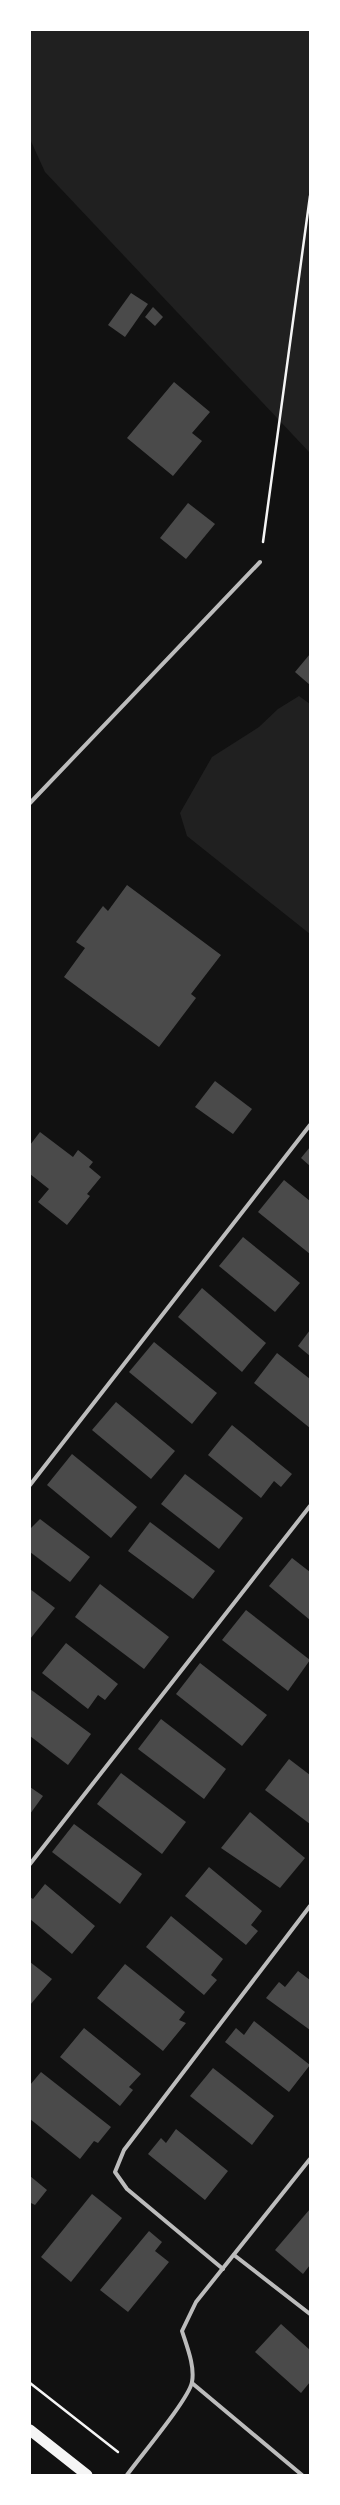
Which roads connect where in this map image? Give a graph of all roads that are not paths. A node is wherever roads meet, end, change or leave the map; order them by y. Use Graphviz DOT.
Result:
graph roads {
  1 [pos="260,562"];
  2 [pos="30,803"];
  3 [pos="310,1125"];
  4 [pos="30,1485"];
  5 [pos="310,1506"];
  6 [pos="30,1864"];
  7 [pos="310,1906"];
  8 [pos="310,2159"];
  9 [pos="234,2255"];
  10 [pos="223,2268"];
  11 [pos="310,2314"];
  12 [pos="192,2383"];
  13 [pos="30,2430"];
  14 [pos="87,2475"];
  15 [pos="127,2475"];
  16 [pos="302,2475"];
  1 -- 2 [label="street"];
  3 -- 4 [label="street"];
  5 -- 6 [label="street"];
  7 -- 10 [label="street"];
  8 -- 9 [label="street"];
  9 -- 10 [label="street"];
  9 -- 11 [label="street"];
  10 -- 12 [label="street"];
  12 -- 15 [label="street"];
  12 -- 16 [label="street"];
  13 -- 14 [label="highway"];
}
